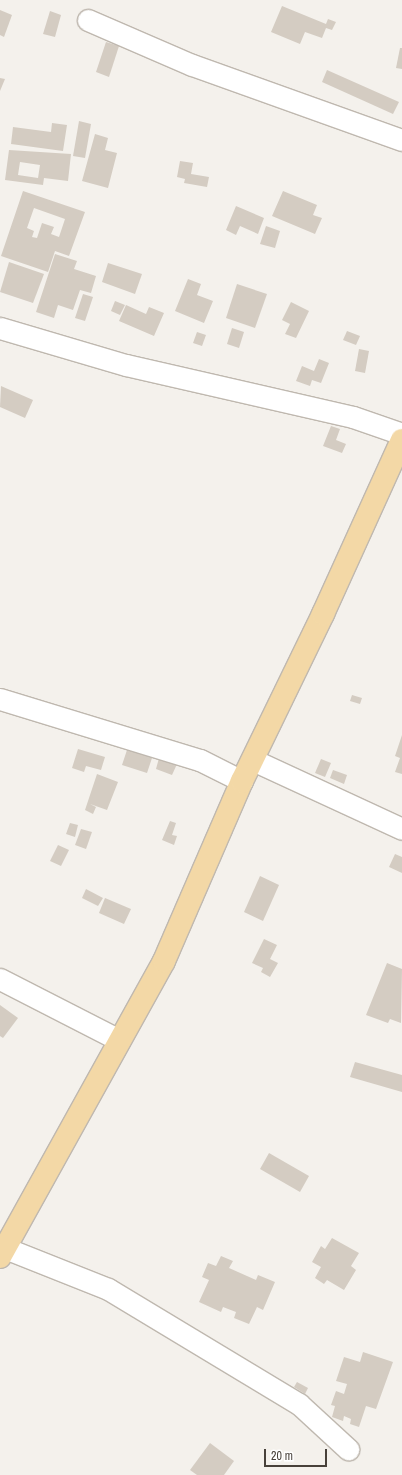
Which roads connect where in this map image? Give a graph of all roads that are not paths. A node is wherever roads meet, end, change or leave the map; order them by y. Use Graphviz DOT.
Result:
graph roads {
  1 [pos="88,20"];
  2 [pos="402,140"];
  3 [pos="0,328"];
  4 [pos="402,434"];
  5 [pos="402,440"];
  6 [pos="0,699"];
  7 [pos="253,760"];
  8 [pos="242,781"];
  9 [pos="402,829"];
  10 [pos="0,979"];
  11 [pos="119,1040"];
  12 [pos="2,1252"];
  13 [pos="348,1448"];
  1 -- 2 [label="street"];
  3 -- 4 [label="street"];
  5 -- 7 [label="main road"];
  6 -- 8 [label="street"];
  7 -- 8 [label="main road"];
  7 -- 9 [label="street"];
  8 -- 11 [label="main road"];
  10 -- 11 [label="street"];
  11 -- 12 [label="main road"];
  12 -- 13 [label="street"];
}
